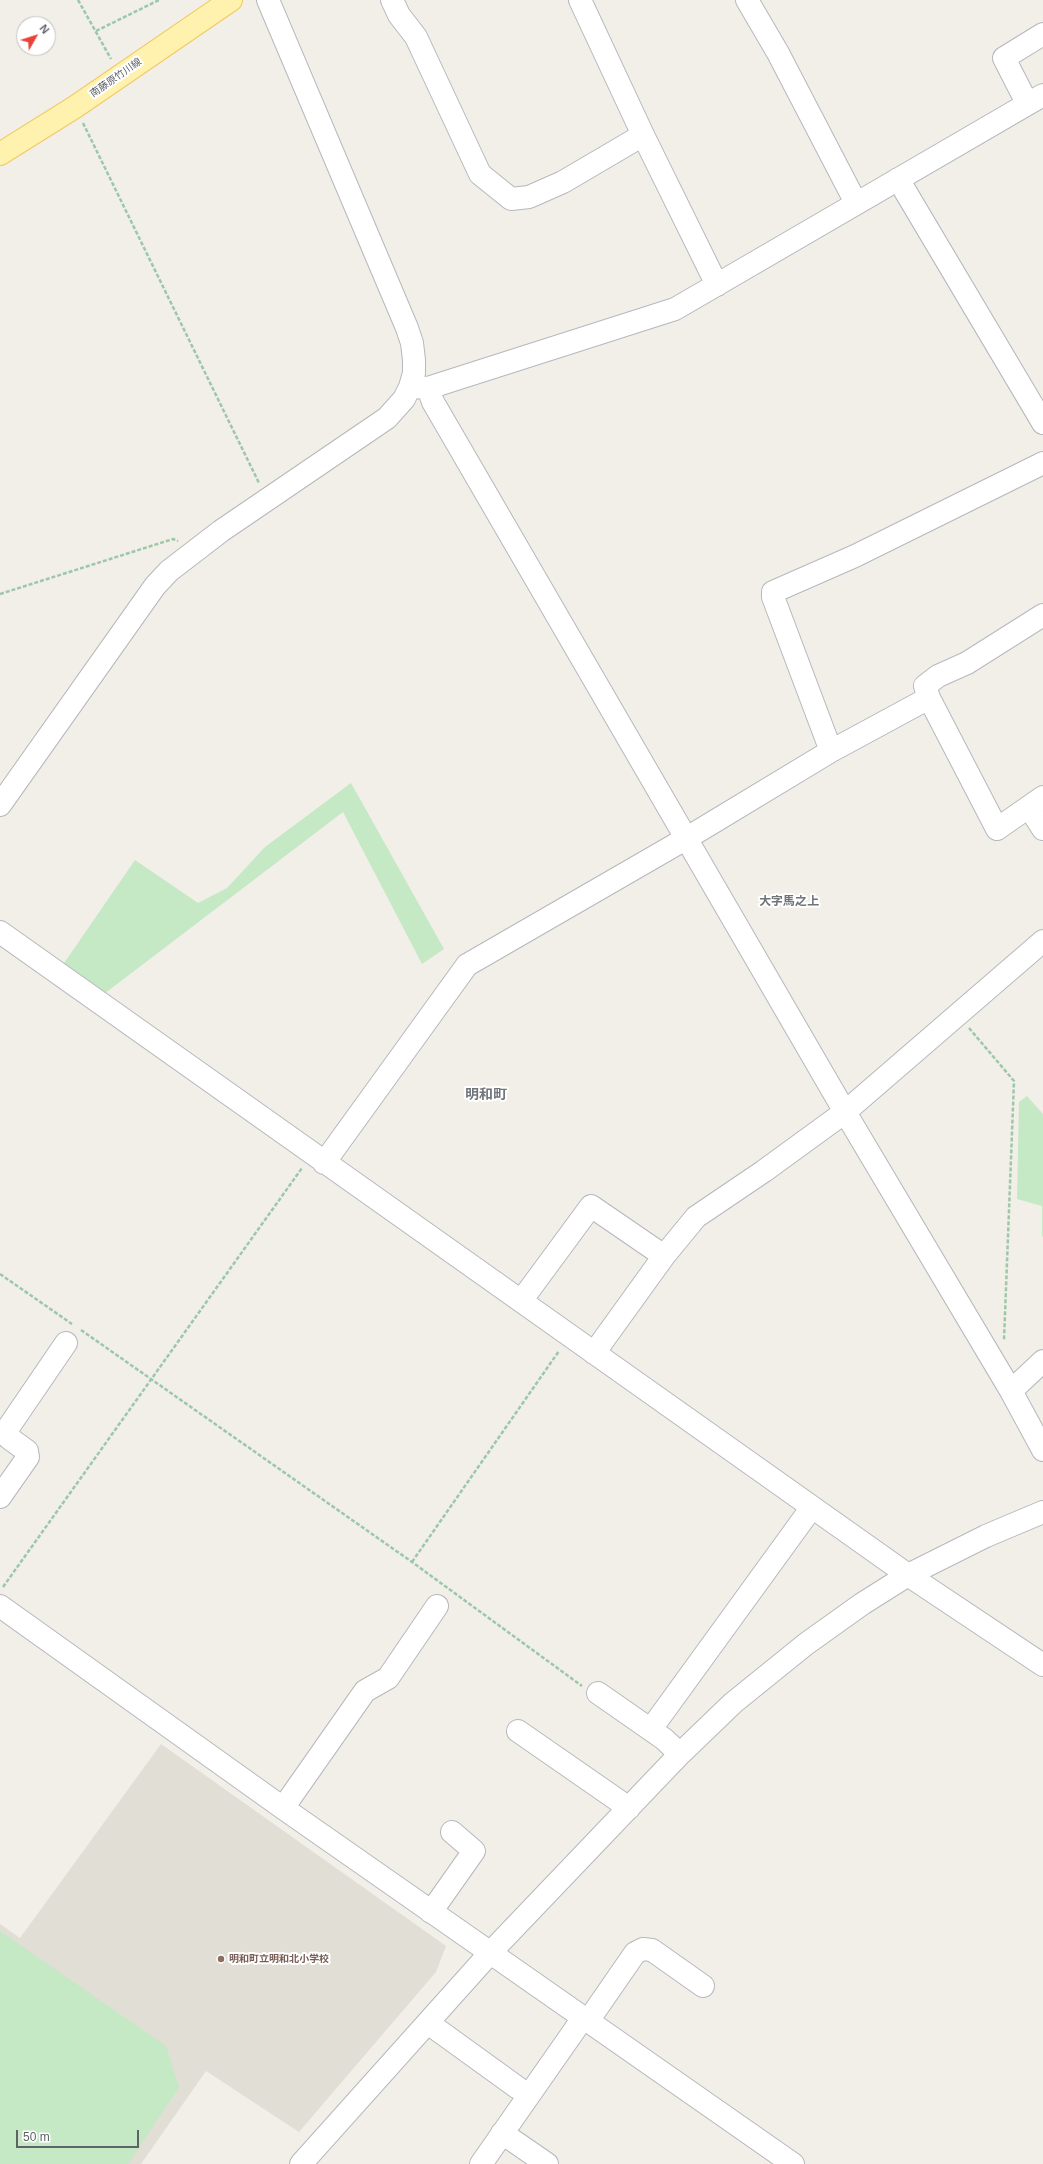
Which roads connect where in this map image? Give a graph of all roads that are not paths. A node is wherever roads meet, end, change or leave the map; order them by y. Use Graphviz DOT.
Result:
graph roads {
  1 [pos="231,0"];
  2 [pos="268,0"];
  3 [pos="392,0"];
  4 [pos="580,0"];
  5 [pos="747,0"];
  6 [pos="1043,34"];
  7 [pos="1035,99"];
  8 [pos="643,135"];
  9 [pos="0,154"];
  10 [pos="898,179"];
  11 [pos="856,203"];
  12 [pos="717,285"];
  13 [pos="419,388"];
  14 [pos="1043,423"];
  15 [pos="1043,463"];
  16 [pos="1043,615"];
  17 [pos="928,698"];
  18 [pos="831,751"];
  19 [pos="1036,802"];
  20 [pos="0,805"];
  21 [pos="1043,829"];
  22 [pos="687,838"];
  23 [pos="0,932"];
  24 [pos="1043,941"];
  25 [pos="845,1112"];
  26 [pos="318,1158"];
  27 [pos="664,1256"];
  28 [pos="521,1301"];
  29 [pos="66,1343"];
  30 [pos="594,1353"];
  31 [pos="1043,1361"];
  32 [pos="1011,1391"];
  33 [pos="1043,1450"];
  34 [pos="0,1497"];
  35 [pos="1043,1512"];
  36 [pos="807,1514"];
  37 [pos="908,1575"];
  38 [pos="0,1606"];
  39 [pos="437,1606"];
  40 [pos="1043,1665"];
  41 [pos="598,1693"];
  42 [pos="650,1729"];
  43 [pos="518,1731"];
  44 [pos="680,1754"];
  45 [pos="283,1808"];
  46 [pos="628,1808"];
  47 [pos="452,1832"];
  48 [pos="431,1912"];
  49 [pos="490,1953"];
  50 [pos="703,1986"];
  51 [pos="586,2019"];
  52 [pos="428,2023"];
  53 [pos="518,2088"];
  54 [pos="502,2133"];
  55 [pos="301,2164"];
  56 [pos="481,2164"];
  57 [pos="547,2164"];
  58 [pos="793,2164"];
  1 -- 9 [label="main road, 南藤原竹川線"];
  2 -- 13 [label="street"];
  3 -- 8 [label="street"];
  4 -- 8 [label="street"];
  5 -- 11 [label="street"];
  6 -- 7 [label="street"];
  7 -- 10 [label="street"];
  8 -- 12 [label="street"];
  10 -- 11 [label="street"];
  10 -- 14 [label="street"];
  11 -- 12 [label="street"];
  12 -- 13 [label="street"];
  13 -- 20 [label="street"];
  13 -- 22 [label="street"];
  15 -- 18 [label="street"];
  16 -- 17 [label="street"];
  17 -- 18 [label="street"];
  17 -- 19 [label="street"];
  18 -- 22 [label="street"];
  19 -- 21 [label="street"];
  22 -- 25 [label="street"];
  22 -- 26 [label="street"];
  23 -- 26 [label="street"];
  24 -- 25 [label="street"];
  25 -- 27 [label="street"];
  25 -- 32 [label="street"];
  26 -- 28 [label="street"];
  27 -- 28 [label="street"];
  27 -- 30 [label="street"];
  28 -- 30 [label="street"];
  29 -- 34 [label="street"];
  30 -- 37 [label="street"];
  31 -- 32 [label="street"];
  32 -- 33 [label="street"];
  35 -- 37 [label="street"];
  36 -- 42 [label="street"];
  37 -- 40 [label="street"];
  37 -- 44 [label="street"];
  38 -- 45 [label="street"];
  39 -- 45 [label="street"];
  41 -- 42 [label="street"];
  42 -- 44 [label="street"];
  43 -- 46 [label="street"];
  44 -- 46 [label="street"];
  45 -- 48 [label="street"];
  46 -- 49 [label="street"];
  47 -- 48 [label="street"];
  48 -- 49 [label="street"];
  49 -- 51 [label="street"];
  49 -- 52 [label="street"];
  50 -- 51 [label="street"];
  51 -- 54 [label="street"];
  51 -- 58 [label="street"];
  52 -- 53 [label="street"];
  52 -- 55 [label="street"];
  54 -- 56 [label="street"];
  54 -- 57 [label="street"];
}
